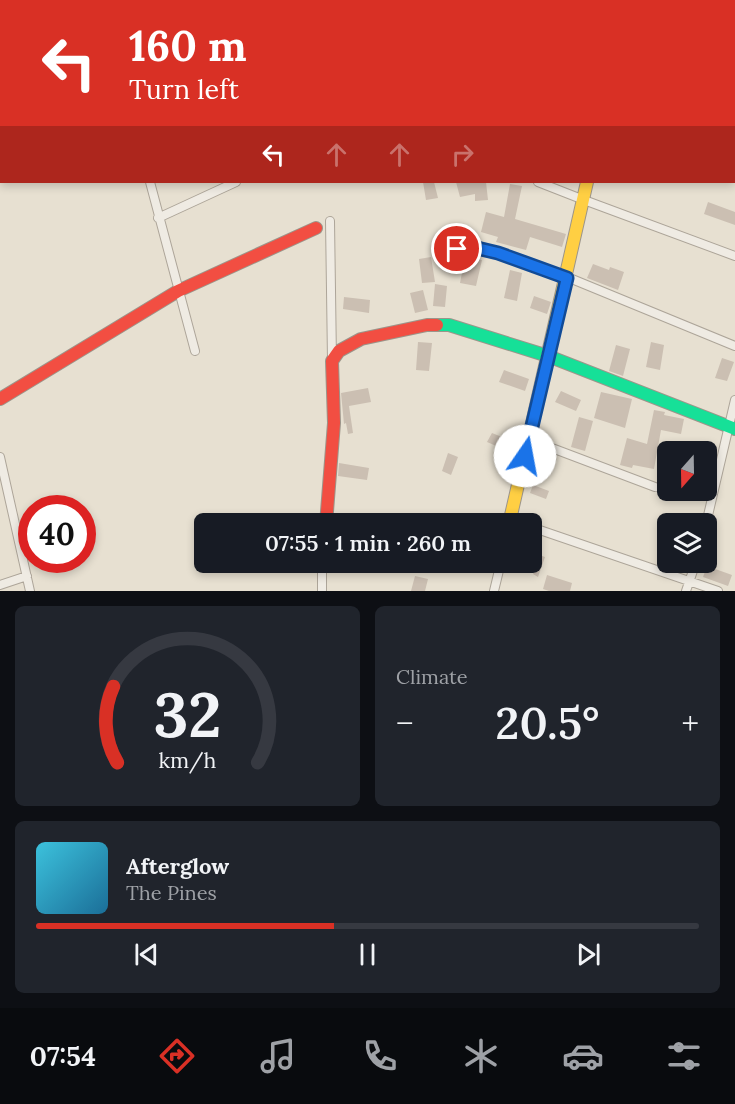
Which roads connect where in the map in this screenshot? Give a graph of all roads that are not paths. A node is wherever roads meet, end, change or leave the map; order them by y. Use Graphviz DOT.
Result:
graph roads {
  1 [pos="150,183"];
  2 [pos="234,183"];
  3 [pos="541,183"];
  4 [pos="587,183"];
  5 [pos="584,200"];
  6 [pos="158,218"];
  7 [pos="330,221"];
  8 [pos="316,228"];
  9 [pos="437,251"];
  10 [pos="735,256"];
  11 [pos="567,278"];
  12 [pos="178,291"];
  13 [pos="735,346"];
  14 [pos="195,351"];
  15 [pos="548,356"];
  16 [pos="332,361"];
  17 [pos="0,399"];
  18 [pos="735,400"];
  19 [pos="732,428"];
  20 [pos="528,439"];
  21 [pos="0,457"];
  22 [pos="655,487"];
  23 [pos="327,513"];
  24 [pos="515,513"];
  25 [pos="709,513"];
  26 [pos="542,531"];
  27 [pos="322,573"];
  28 [pos="498,573"];
  29 [pos="693,573"];
  30 [pos="27,576"];
  31 [pos="690,581"];
  32 [pos="0,585"];
  33 [pos="30,591"];
  34 [pos="322,591"];
  35 [pos="494,591"];
  36 [pos="686,591"];
  37 [pos="718,591"];
  1 -- 6 [label="street"];
  2 -- 6 [label="street"];
  3 -- 5 [label="street"];
  4 -- 5 [label="street"];
  5 -- 10 [label="street"];
  5 -- 11 [label="street"];
  6 -- 12 [label="street"];
  7 -- 16 [label="street"];
  8 -- 12 [label="street"];
  9 -- 11 [label="street"];
  11 -- 13 [label="street"];
  11 -- 15 [label="street"];
  12 -- 14 [label="street"];
  12 -- 17 [label="street"];
  15 -- 16 [label="street"];
  15 -- 19 [label="street"];
  15 -- 20 [label="street"];
  16 -- 23 [label="street"];
  18 -- 19 [label="street"];
  19 -- 25 [label="street"];
  20 -- 22 [label="street"];
  20 -- 24 [label="street"];
  21 -- 30 [label="street"];
  26 -- 31 [label="street"];
  27 -- 34 [label="street"];
  28 -- 35 [label="street"];
  29 -- 31 [label="street"];
  30 -- 32 [label="street"];
  30 -- 33 [label="street"];
  31 -- 36 [label="street"];
  31 -- 37 [label="street"];
}
